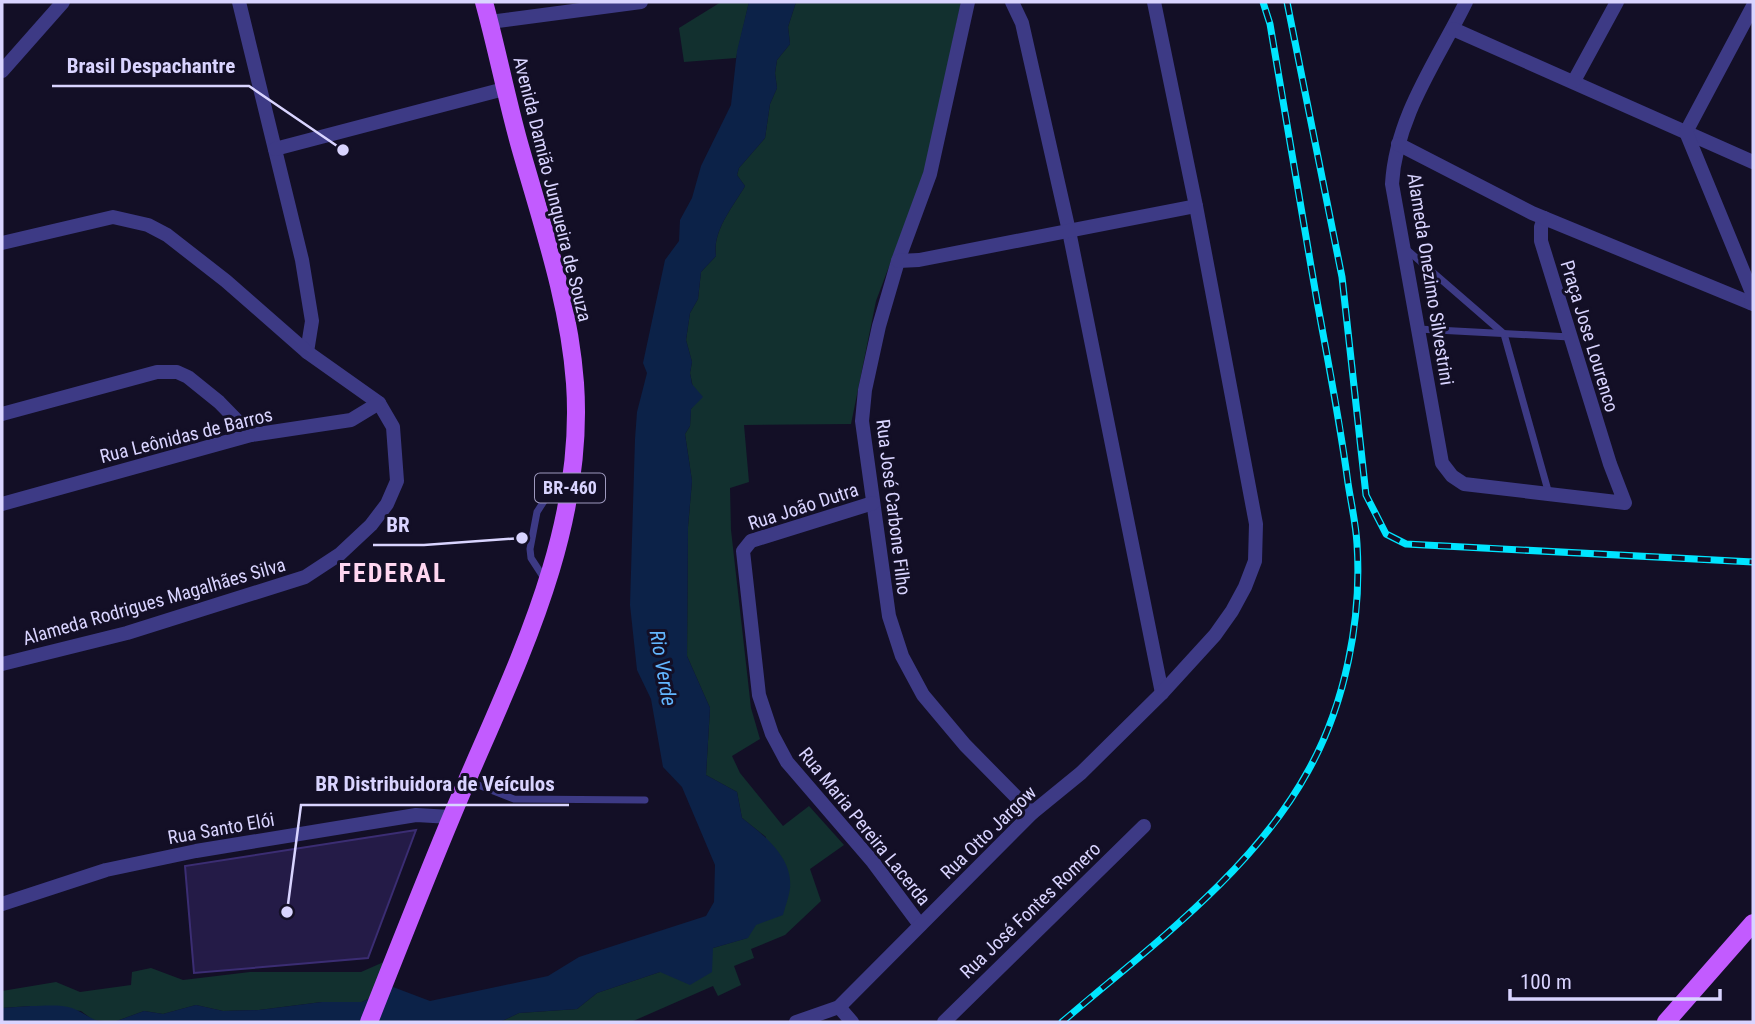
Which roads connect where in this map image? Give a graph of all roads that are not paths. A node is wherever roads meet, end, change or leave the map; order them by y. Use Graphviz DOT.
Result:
graph roads {
  1 [pos="63,2"];
  2 [pos="239,2"];
  3 [pos="484,2"];
  4 [pos="640,2"];
  5 [pos="968,2"];
  6 [pos="1012,2"];
  7 [pos="1154,2"];
  8 [pos="1466,2"];
  9 [pos="1617,2"];
  10 [pos="1752,13"];
  11 [pos="489,22"];
  12 [pos="1453,29"];
  13 [pos="2,71"];
  14 [pos="1574,81"];
  15 [pos="504,89"];
  16 [pos="1686,132"];
  17 [pos="1398,144"];
  18 [pos="275,149"];
  19 [pos="1753,162"];
  20 [pos="1196,206"];
  21 [pos="1544,218"];
  22 [pos="1069,231"];
  23 [pos="2,243"];
  24 [pos="1402,243"];
  25 [pos="898,261"];
  26 [pos="1752,304"];
  27 [pos="1418,329"];
  28 [pos="1504,334"];
  29 [pos="1570,337"];
  30 [pos="307,352"];
  31 [pos="379,403"];
  32 [pos="2,414"];
  33 [pos="251,435"];
  34 [pos="571,486"];
  35 [pos="1549,495"];
  36 [pos="873,503"];
  37 [pos="2,504"];
  38 [pos="745,546"];
  39 [pos="548,583"];
  40 [pos="2,664"];
  41 [pos="1162,693"];
  42 [pos="467,781"];
  43 [pos="645,800"];
  44 [pos="1032,813"];
  45 [pos="451,817"];
  46 [pos="1144,826"];
  47 [pos="2,904"];
  48 [pos="1753,923"];
  49 [pos="920,925"];
  50 [pos="839,1007"];
  51 [pos="369,1022"];
  52 [pos="796,1022"];
  53 [pos="852,1022"];
  54 [pos="944,1022"];
  55 [pos="1666,1022"];
  1 -- 13 [label="street"];
  2 -- 18 [label="street"];
  3 -- 11 [label="main road, Avenida Damião Junqueira de Souza / BR-460"];
  4 -- 11 [label="street"];
  5 -- 25 [label="street, Rua José Carbone Filho"];
  6 -- 22 [label="street"];
  7 -- 20 [label="street"];
  8 -- 12 [label="street, Alameda Onezimo Silvestrini"];
  9 -- 14 [label="street"];
  10 -- 16 [label="street"];
  11 -- 15 [label="main road, Avenida Damião Junqueira de Souza / BR-460"];
  12 -- 14 [label="street"];
  12 -- 17 [label="street, Alameda Onezimo Silvestrini"];
  14 -- 16 [label="street"];
  15 -- 18 [label="street"];
  15 -- 34 [label="main road, Avenida Damião Junqueira de Souza / BR-460"];
  16 -- 19 [label="street"];
  16 -- 26 [label="street"];
  17 -- 21 [label="street"];
  17 -- 24 [label="street, Alameda Onezimo Silvestrini"];
  18 -- 30 [label="street"];
  20 -- 22 [label="street"];
  20 -- 41 [label="street"];
  21 -- 26 [label="street"];
  21 -- 29 [label="street, Praça Jose Lourenco"];
  22 -- 25 [label="street"];
  22 -- 41 [label="street"];
  23 -- 30 [label="street, Alameda Rodrigues Magalhães Silva"];
  24 -- 27 [label="street, Alameda Onezimo Silvestrini"];
  24 -- 28 [label="lane"];
  25 -- 36 [label="street, Rua José Carbone Filho"];
  27 -- 28 [label="lane"];
  27 -- 35 [label="street, Alameda Onezimo Silvestrini"];
  28 -- 29 [label="lane"];
  28 -- 35 [label="lane"];
  29 -- 35 [label="street, Praça Jose Lourenco"];
  30 -- 31 [label="street, Alameda Rodrigues Magalhães Silva"];
  31 -- 33 [label="street, Rua Leônidas de Barros"];
  31 -- 40 [label="street, Alameda Rodrigues Magalhães Silva"];
  32 -- 33 [label="street"];
  33 -- 37 [label="street, Rua Leônidas de Barros"];
  34 -- 39 [label="main road, Avenida Damião Junqueira de Souza / BR-460"];
  34 -- 39 [label="lane"];
  36 -- 38 [label="street, Rua João Dutra"];
  36 -- 44 [label="street, Rua José Carbone Filho"];
  38 -- 49 [label="street, Rua Maria Pereira Lacerda"];
  39 -- 42 [label="main road, Avenida Damião Junqueira de Souza / BR-460"];
  41 -- 44 [label="street, Rua Otto Jargow"];
  42 -- 43 [label="lane"];
  42 -- 45 [label="main road, Avenida Damião Junqueira de Souza / BR-460"];
  44 -- 49 [label="street, Rua Otto Jargow"];
  45 -- 47 [label="street, Rua Santo Elói"];
  45 -- 51 [label="main road, Avenida Damião Junqueira de Souza / BR-460"];
  46 -- 54 [label="street, Rua José Fontes Romero"];
  48 -- 55 [label="main road"];
  49 -- 50 [label="street, Rua Otto Jargow"];
  50 -- 52 [label="street, Rua Otto Jargow"];
  50 -- 53 [label="street"];
}
